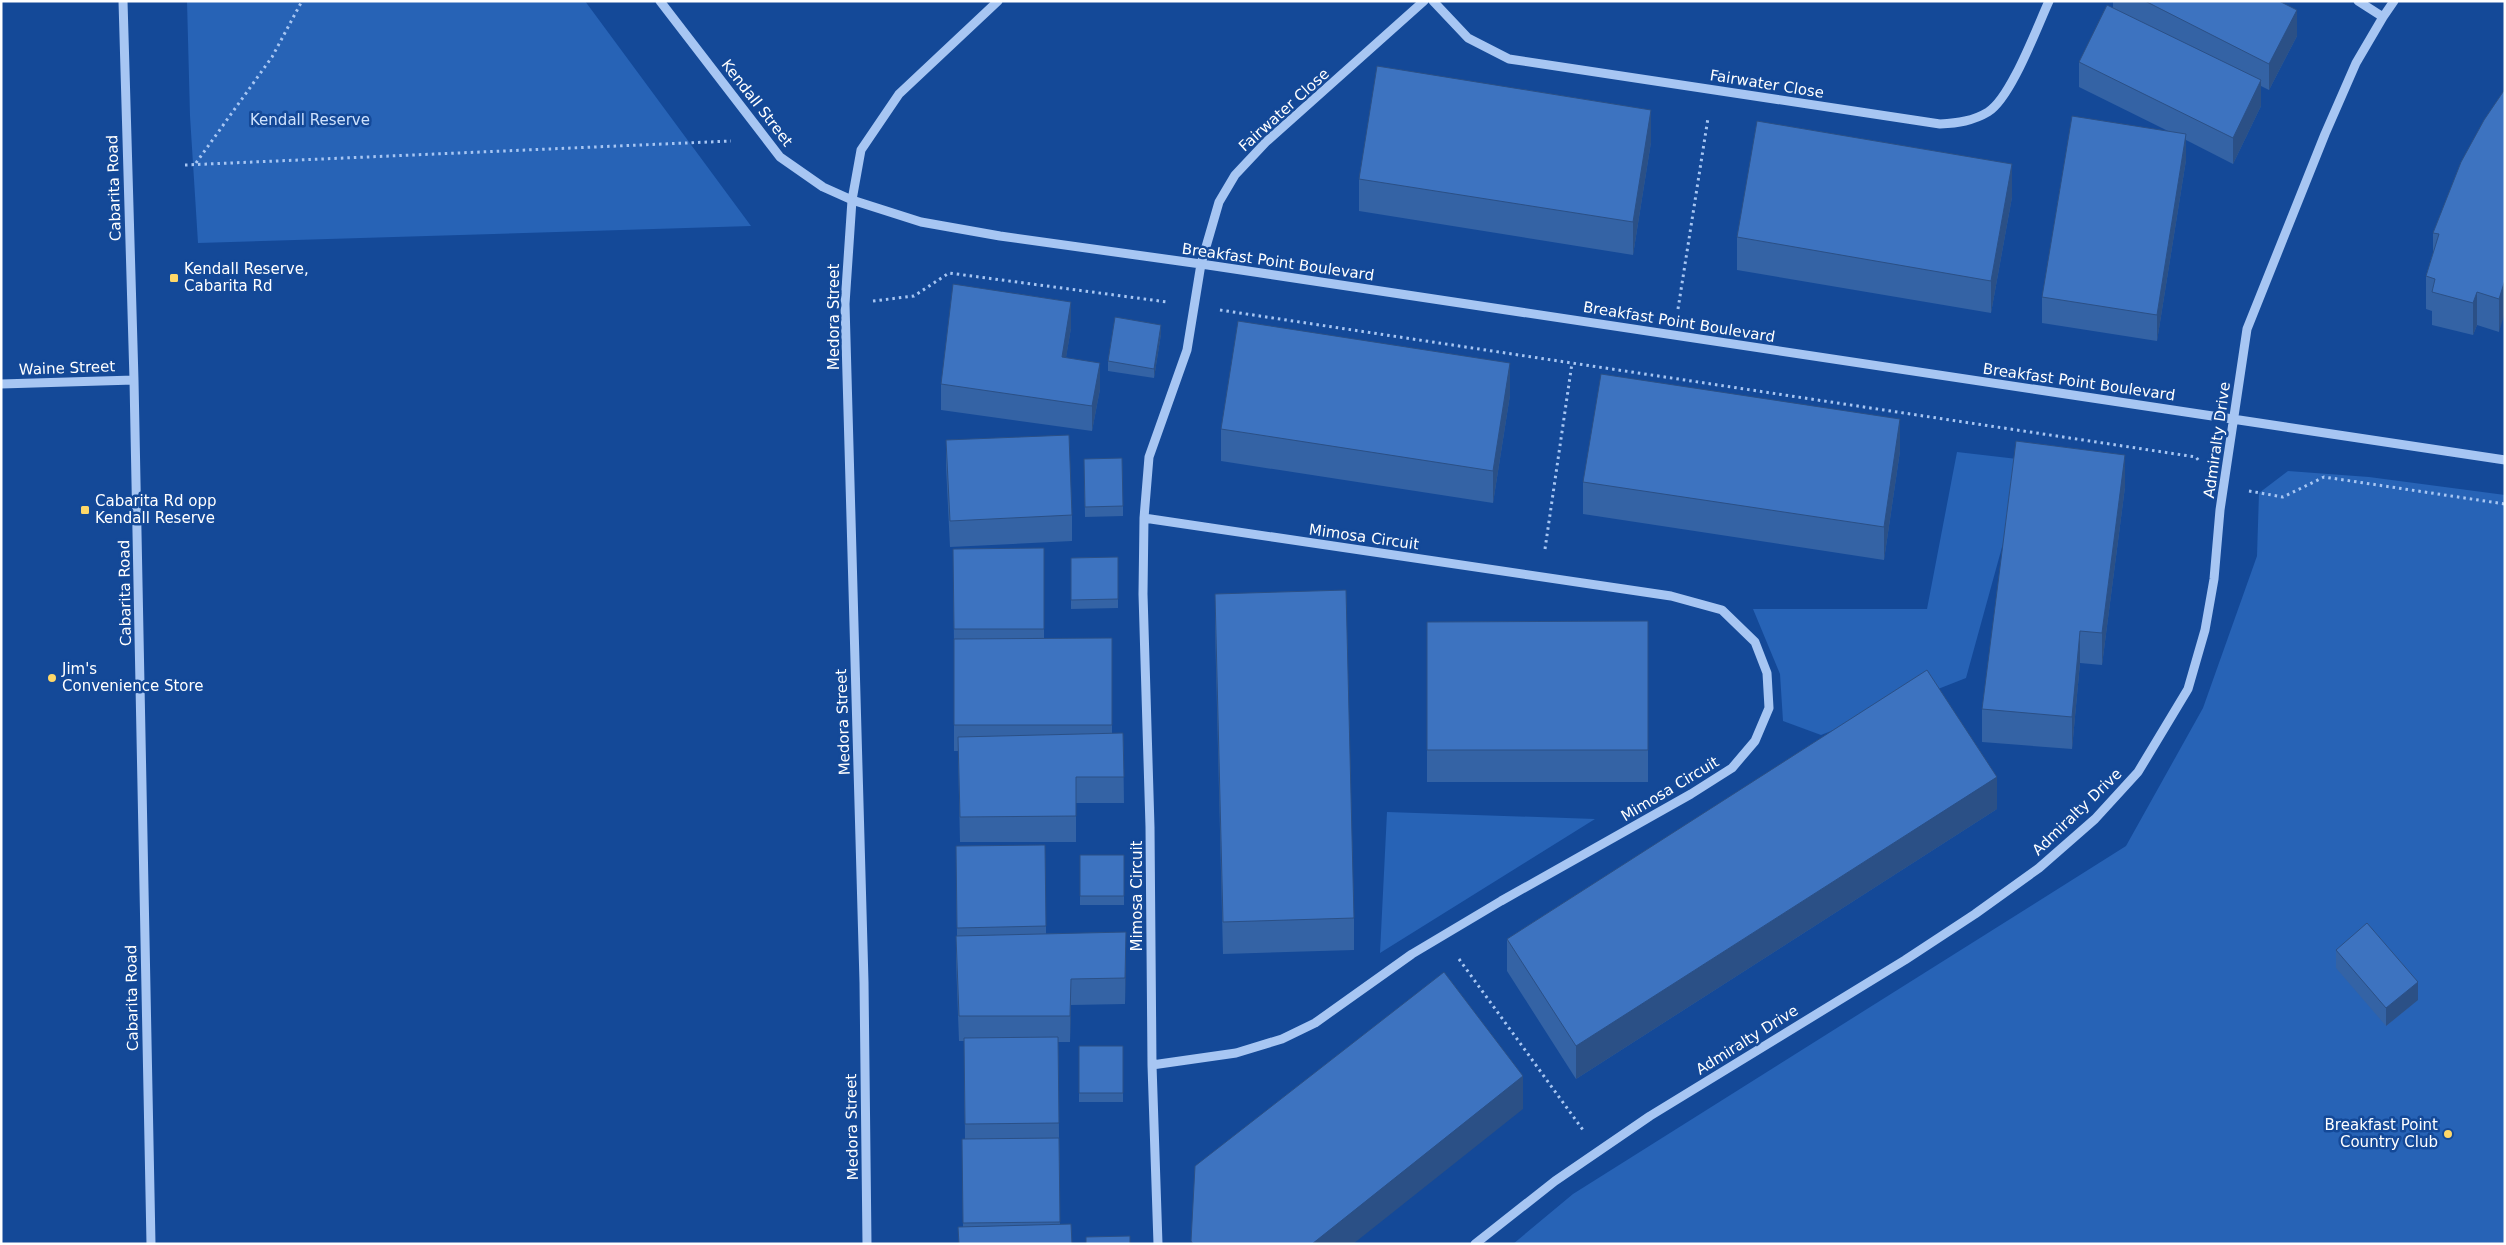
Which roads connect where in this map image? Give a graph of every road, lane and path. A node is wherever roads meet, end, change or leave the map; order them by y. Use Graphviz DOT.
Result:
graph roads {
  1 [pos="123,1"];
  2 [pos="302,1"];
  3 [pos="660,1"];
  4 [pos="998,1"];
  5 [pos="1424,1"];
  6 [pos="1433,1"];
  7 [pos="2049,1"];
  8 [pos="2358,1"];
  9 [pos="2394,1"];
  10 [pos="2383,17"];
  11 [pos="1709,112"];
  12 [pos="767,139"];
  13 [pos="195,164"];
  14 [pos="185,165"];
  15 [pos="852,200"];
  16 [pos="1201,264"];
  17 [pos="845,304"];
  18 [pos="1193,306"];
  19 [pos="1674,335"];
  20 [pos="1572,364"];
  21 [pos="134,380"];
  22 [pos="1,384"];
  23 [pos="2233,418"];
  24 [pos="2505,460"];
  25 [pos="2225,487"];
  26 [pos="2505,504"];
  27 [pos="1144,518"];
  28 [pos="1541,577"];
  29 [pos="1442,936"];
  30 [pos="1152,1064"];
  31 [pos="1599,1151"];
  32 [pos="151,1244"];
  33 [pos="867,1244"];
  34 [pos="1158,1244"];
  35 [pos="1475,1244"];
  1 -- 21 [label="street, Cabarita Road"];
  2 -- 13 [label="path"];
  3 -- 12 [label="street, Kendall Street"];
  4 -- 15 [label="street, Medora Street"];
  5 -- 16 [label="street, Fairwater Close"];
  6 -- 7 [label="street, Fairwater Close"];
  8 -- 10 [label="street"];
  9 -- 10 [label="street, Admiralty Drive"];
  10 -- 23 [label="street, Admiralty Drive"];
  11 -- 19 [label="path"];
  12 -- 13 [label="path"];
  12 -- 15 [label="street, Kendall Street"];
  13 -- 14 [label="path"];
  15 -- 16 [label="street, Breakfast Point Boulevard"];
  15 -- 17 [label="street, Medora Street"];
  16 -- 18 [label="street, Mimosa Circuit"];
  16 -- 19 [label="street, Breakfast Point Boulevard"];
  17 -- 18 [label="path"];
  17 -- 33 [label="street, Medora Street"];
  18 -- 20 [label="path"];
  18 -- 27 [label="street, Mimosa Circuit"];
  19 -- 23 [label="street, Breakfast Point Boulevard"];
  20 -- 25 [label="path"];
  20 -- 28 [label="path"];
  21 -- 22 [label="street, Waine Street"];
  21 -- 32 [label="street, Cabarita Road"];
  23 -- 24 [label="street, Breakfast Point Boulevard"];
  23 -- 25 [label="street, Admiralty Drive"];
  25 -- 26 [label="path"];
  25 -- 31 [label="street, Admiralty Drive"];
  27 -- 28 [label="street, Mimosa Circuit"];
  27 -- 30 [label="street, Mimosa Circuit"];
  28 -- 29 [label="street, Mimosa Circuit"];
  29 -- 30 [label="street, Mimosa Circuit"];
  29 -- 31 [label="path"];
  30 -- 34 [label="street, Mimosa Circuit"];
  31 -- 35 [label="street, Admiralty Drive"];
}
